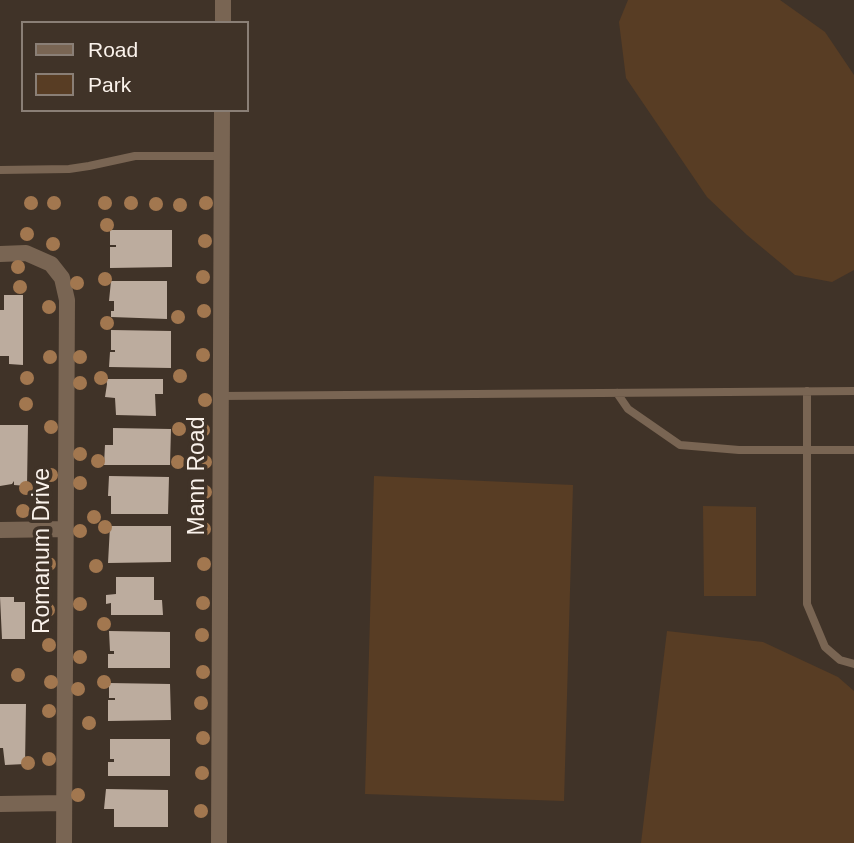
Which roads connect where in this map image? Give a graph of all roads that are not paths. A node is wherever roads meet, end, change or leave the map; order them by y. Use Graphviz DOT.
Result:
graph roads {
  1 [pos="223,0"];
  2 [pos="223,21"];
  3 [pos="222,112"];
  4 [pos="222,156"];
  5 [pos="0,170"];
  6 [pos="0,254"];
  7 [pos="807,391"];
  8 [pos="854,391"];
  9 [pos="617,393"];
  10 [pos="221,396"];
  11 [pos="808,450"];
  12 [pos="854,450"];
  13 [pos="66,529"];
  14 [pos="0,530"];
  15 [pos="854,664"];
  16 [pos="64,803"];
  17 [pos="0,804"];
  18 [pos="64,843"];
  19 [pos="219,843"];
  1 -- 2 [label="street"];
  3 -- 4 [label="street, Mann Road"];
  4 -- 5 [label="lane"];
  4 -- 10 [label="street, Mann Road"];
  6 -- 13 [label="street, Romanum Drive"];
  7 -- 8 [label="lane"];
  7 -- 9 [label="lane"];
  7 -- 11 [label="lane"];
  9 -- 10 [label="lane"];
  9 -- 11 [label="lane"];
  10 -- 19 [label="street, Mann Road"];
  11 -- 12 [label="lane"];
  11 -- 15 [label="lane"];
  13 -- 14 [label="street"];
  13 -- 16 [label="street, Romanum Drive"];
  16 -- 17 [label="street"];
  16 -- 18 [label="street, Romanum Drive"];
}
